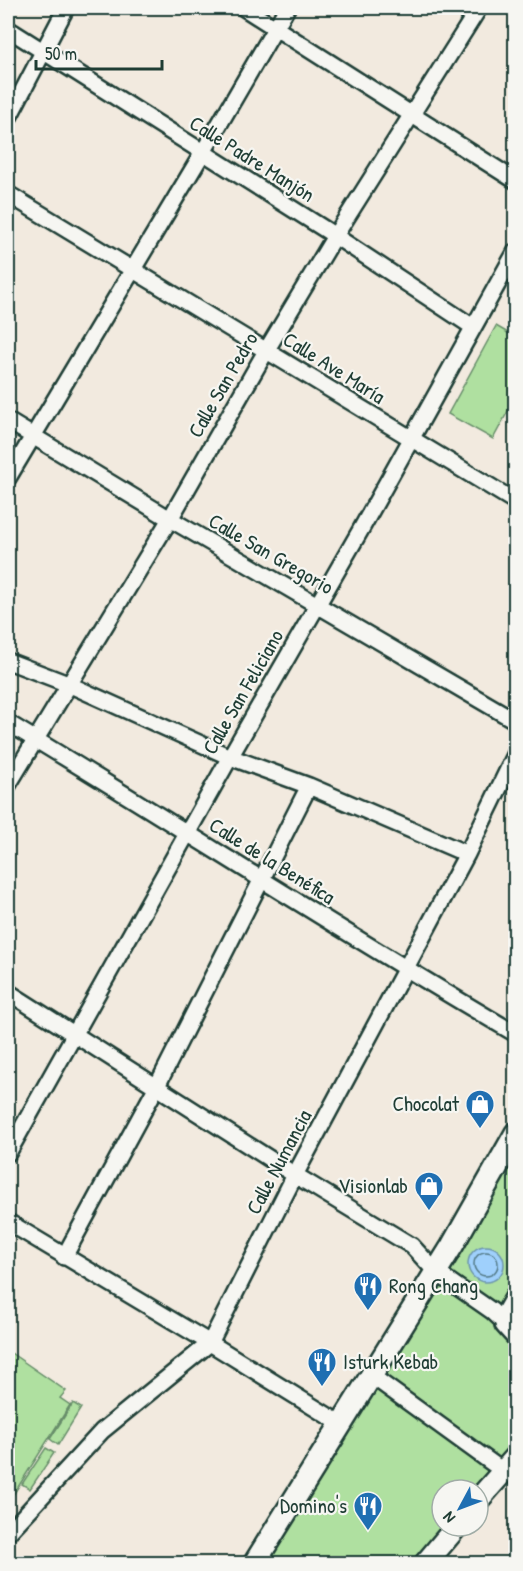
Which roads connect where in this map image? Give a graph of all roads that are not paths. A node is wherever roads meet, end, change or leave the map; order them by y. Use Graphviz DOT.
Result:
graph roads {
  1 [pos="66,8"];
  2 [pos="244,8"];
  3 [pos="287,8"];
  4 [pos="478,8"];
  5 [pos="276,27"];
  6 [pos="8,29"];
  7 [pos="44,50"];
  8 [pos="411,114"];
  9 [pos="8,119"];
  10 [pos="202,153"];
  11 [pos="516,181"];
  12 [pos="8,194"];
  13 [pos="335,236"];
  14 [pos="516,251"];
  15 [pos="133,270"];
  16 [pos="473,327"];
  17 [pos="266,351"];
  18 [pos="8,421"];
  19 [pos="33,436"];
  20 [pos="411,440"];
  21 [pos="8,478"];
  22 [pos="513,496"];
  23 [pos="170,519"];
  24 [pos="317,606"];
  25 [pos="8,661"];
  26 [pos="68,684"];
  27 [pos="516,722"];
  28 [pos="8,723"];
  29 [pos="35,739"];
  30 [pos="516,753"];
  31 [pos="230,757"];
  32 [pos="8,785"];
  33 [pos="309,786"];
  34 [pos="187,834"];
  35 [pos="467,854"];
  36 [pos="262,879"];
  37 [pos="406,970"];
  38 [pos="8,992"];
  39 [pos="75,1034"];
  40 [pos="516,1034"];
  41 [pos="157,1086"];
  42 [pos="516,1133"];
  43 [pos="8,1153"];
  44 [pos="295,1175"];
  45 [pos="8,1222"];
  46 [pos="64,1257"];
  47 [pos="439,1275"];
  48 [pos="508,1315"];
  49 [pos="210,1343"];
  50 [pos="372,1376"];
  51 [pos="341,1424"];
  52 [pos="509,1464"];
  53 [pos="490,1486"];
  54 [pos="8,1533"];
  55 [pos="447,1538"];
  56 [pos="254,1563"];
  57 [pos="425,1563"];
  1 -- 7 [label="street"];
  2 -- 5 [label="street"];
  3 -- 5 [label="street"];
  4 -- 8 [label="street, Calle San Pedro"];
  5 -- 8 [label="street"];
  5 -- 10 [label="street"];
  6 -- 7 [label="street, Calle Padre Manjón"];
  7 -- 9 [label="street"];
  7 -- 10 [label="street, Calle Padre Manjón"];
  8 -- 11 [label="street"];
  8 -- 13 [label="street, Calle San Pedro"];
  10 -- 13 [label="street, Calle Padre Manjón"];
  10 -- 15 [label="street"];
  12 -- 15 [label="street, Calle Ave María"];
  13 -- 16 [label="street, Calle Padre Manjón"];
  13 -- 17 [label="street, Calle San Pedro"];
  14 -- 16 [label="street, Calle San Feliciano"];
  15 -- 17 [label="street, Calle Ave María"];
  15 -- 19 [label="street"];
  16 -- 20 [label="street, Calle San Feliciano"];
  17 -- 20 [label="street, Calle Ave María"];
  17 -- 23 [label="street, Calle San Pedro"];
  18 -- 19 [label="street, Calle San Gregorio"];
  19 -- 21 [label="street"];
  19 -- 23 [label="street, Calle San Gregorio"];
  20 -- 22 [label="street, Calle Ave María"];
  20 -- 24 [label="street, Calle San Feliciano"];
  23 -- 24 [label="street, Calle San Gregorio"];
  23 -- 26 [label="street, Calle San Pedro"];
  24 -- 27 [label="street, Calle San Gregorio"];
  24 -- 31 [label="street, Calle San Feliciano"];
  25 -- 26 [label="street"];
  26 -- 29 [label="street, Calle San Pedro"];
  26 -- 31 [label="street"];
  28 -- 29 [label="street, Calle de la Benéfica"];
  29 -- 32 [label="street, Calle San Pedro"];
  29 -- 34 [label="street, Calle de la Benéfica"];
  30 -- 35 [label="street, Calle Numancia"];
  31 -- 33 [label="street"];
  31 -- 34 [label="street, Calle San Feliciano"];
  33 -- 35 [label="street"];
  33 -- 36 [label="street"];
  34 -- 36 [label="street, Calle de la Benéfica"];
  34 -- 39 [label="street, Calle San Feliciano"];
  35 -- 37 [label="street, Calle Numancia"];
  36 -- 37 [label="street, Calle de la Benéfica"];
  36 -- 41 [label="street"];
  37 -- 40 [label="street, Calle de la Benéfica"];
  37 -- 44 [label="street, Calle Numancia"];
  38 -- 39 [label="street"];
  39 -- 41 [label="street"];
  39 -- 43 [label="street, Calle San Feliciano"];
  41 -- 44 [label="street"];
  41 -- 46 [label="street"];
  42 -- 47 [label="main road"];
  44 -- 47 [label="street"];
  44 -- 49 [label="street, Calle Numancia"];
  45 -- 46 [label="street"];
  46 -- 49 [label="street"];
  47 -- 48 [label="street"];
  47 -- 50 [label="main road"];
  49 -- 51 [label="street"];
  49 -- 54 [label="street, Calle Numancia"];
  50 -- 51 [label="main road"];
  50 -- 52 [label="street"];
  51 -- 56 [label="main road"];
  52 -- 53 [label="main road"];
  55 -- 57 [label="main road"];
}
